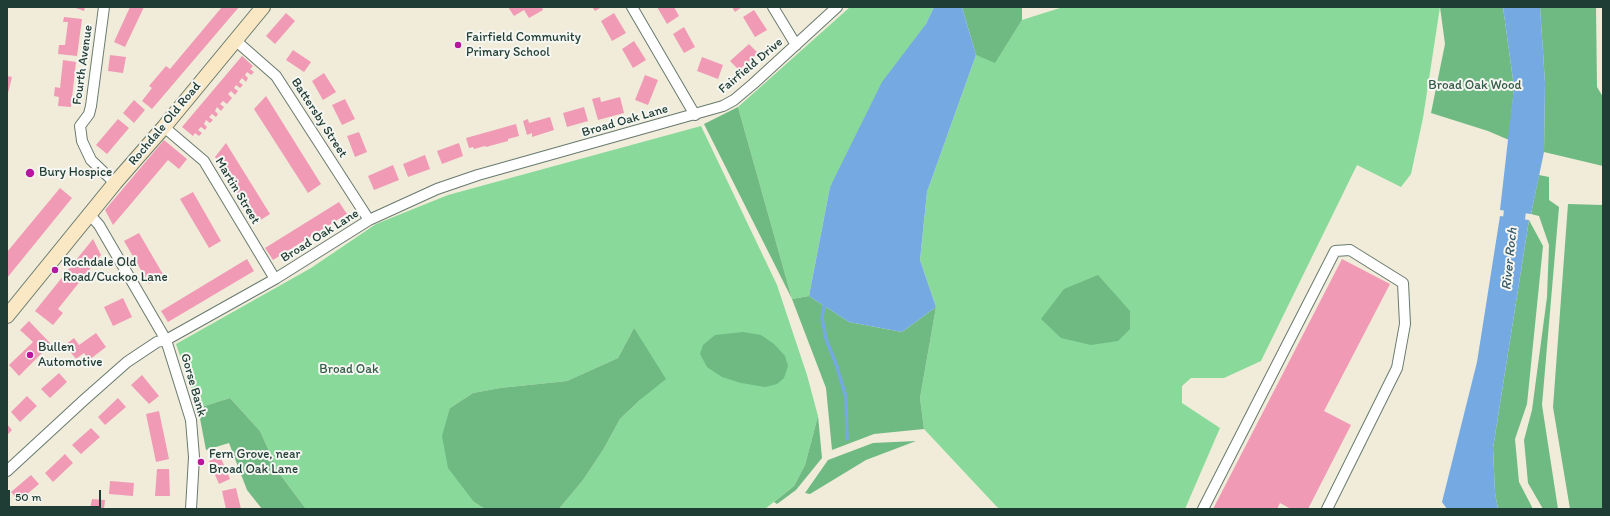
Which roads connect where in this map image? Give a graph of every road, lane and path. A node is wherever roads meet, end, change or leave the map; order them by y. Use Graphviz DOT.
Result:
graph roads {
  1 [pos="104,7"];
  2 [pos="263,7"];
  3 [pos="632,7"];
  4 [pos="773,7"];
  5 [pos="837,7"];
  6 [pos="236,40"];
  7 [pos="796,45"];
  8 [pos="695,115"];
  9 [pos="164,127"];
  10 [pos="116,182"];
  11 [pos="90,214"];
  12 [pos="369,220"];
  13 [pos="275,279"];
  14 [pos="7,316"];
  15 [pos="166,340"];
  16 [pos="7,471"];
  17 [pos="191,509"];
  18 [pos="1203,509"];
  19 [pos="1327,509"];
  1 -- 10 [label="street, Fourth Avenue"];
  2 -- 6 [label="main road, Rochdale Old Road"];
  3 -- 8 [label="street"];
  4 -- 7 [label="street"];
  5 -- 7 [label="street, Fairfield Drive"];
  6 -- 9 [label="main road, Rochdale Old Road"];
  6 -- 12 [label="street, Battersby Street"];
  7 -- 8 [label="street, Fairfield Drive"];
  8 -- 12 [label="street, Broad Oak Lane"];
  9 -- 10 [label="main road, Rochdale Old Road"];
  9 -- 13 [label="street, Martin Street"];
  10 -- 11 [label="main road, Rochdale Old Road"];
  11 -- 14 [label="main road, Rochdale Old Road"];
  11 -- 15 [label="street, Gorse Bank"];
  12 -- 13 [label="street, Broad Oak Lane"];
  13 -- 15 [label="street, Broad Oak Lane"];
  15 -- 16 [label="street, Broad Oak Lane"];
  15 -- 17 [label="street, Gorse Bank"];
  18 -- 19 [label="street"];
}
